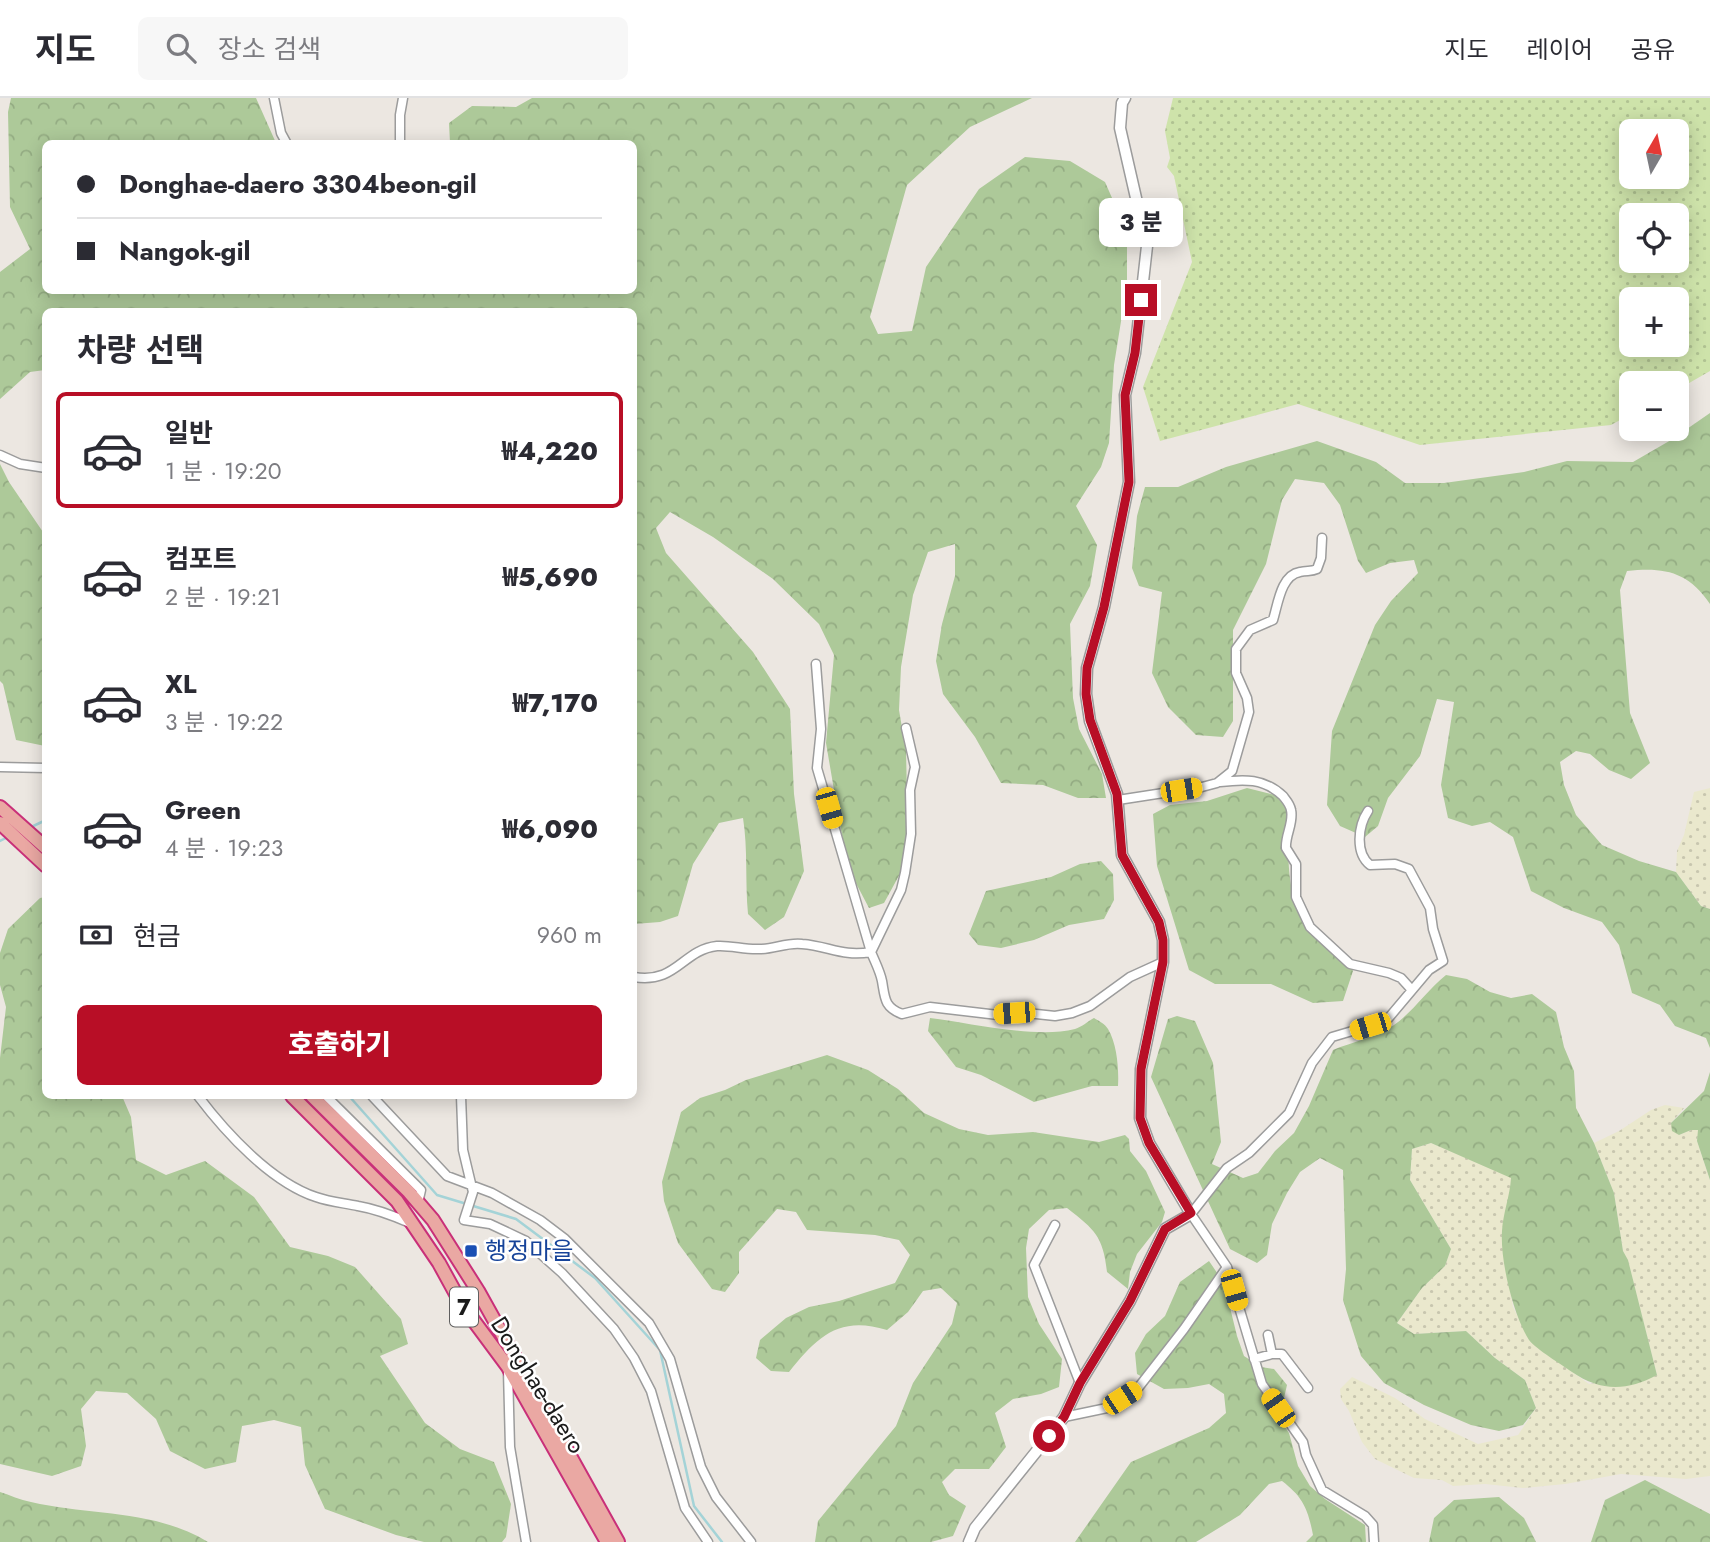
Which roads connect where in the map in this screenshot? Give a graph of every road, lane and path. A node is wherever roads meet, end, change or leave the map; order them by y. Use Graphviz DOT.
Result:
graph roads {
  1 [pos="274,98"];
  2 [pos="403,98"];
  3 [pos="1125,98"];
  4 [pos="285,140"];
  5 [pos="400,140"];
  6 [pos="0,455"];
  7 [pos="42,467"];
  8 [pos="1322,538"];
  9 [pos="816,664"];
  10 [pos="906,728"];
  11 [pos="0,767"];
  12 [pos="42,768"];
  13 [pos="1217,783"];
  14 [pos="1118,800"];
  15 [pos="1367,811"];
  16 [pos="2,817"];
  17 [pos="42,845"];
  18 [pos="42,862"];
  19 [pos="871,952"];
  20 [pos="1163,962"];
  21 [pos="637,977"];
  22 [pos="1411,989"];
  23 [pos="201,1099"];
  24 [pos="295,1099"];
  25 [pos="315,1099"];
  26 [pos="329,1099"];
  27 [pos="375,1099"];
  28 [pos="461,1099"];
  29 [pos="472,1188"];
  30 [pos="418,1203"];
  31 [pos="1191,1213"];
  32 [pos="413,1225"];
  33 [pos="1055,1225"];
  34 [pos="1227,1266"];
  35 [pos="1268,1335"];
  36 [pos="1272,1354"];
  37 [pos="1254,1359"];
  38 [pos="508,1367"];
  39 [pos="1080,1383"];
  40 [pos="1308,1388"];
  41 [pos="1064,1417"];
  42 [pos="526,1542"];
  43 [pos="607,1542"];
  44 [pos="618,1542"];
  45 [pos="708,1542"];
  46 [pos="751,1542"];
  47 [pos="969,1542"];
  48 [pos="1374,1542"];
  1 -- 4 [label="street"];
  2 -- 5 [label="street"];
  3 -- 14 [label="street"];
  6 -- 7 [label="street"];
  8 -- 13 [label="street"];
  9 -- 19 [label="street"];
  10 -- 19 [label="street"];
  11 -- 12 [label="street"];
  13 -- 14 [label="street"];
  13 -- 22 [label="street"];
  14 -- 20 [label="street"];
  15 -- 22 [label="street"];
  16 -- 17 [label="highway"];
  16 -- 18 [label="highway"];
  19 -- 20 [label="street"];
  19 -- 21 [label="street"];
  20 -- 31 [label="street"];
  22 -- 31 [label="street"];
  23 -- 32 [label="street"];
  24 -- 32 [label="highway, Donghae-daero / 7"];
  25 -- 30 [label="highway, Donghae-daero / 7"];
  26 -- 30 [label="street"];
  27 -- 29 [label="street"];
  28 -- 29 [label="street"];
  29 -- 45 [label="street"];
  29 -- 46 [label="street"];
  30 -- 44 [label="highway, Donghae-daero / 7"];
  31 -- 34 [label="street"];
  31 -- 39 [label="street"];
  32 -- 38 [label="highway, Donghae-daero / 7"];
  33 -- 39 [label="street"];
  34 -- 37 [label="street"];
  34 -- 41 [label="street"];
  35 -- 36 [label="street"];
  36 -- 37 [label="street"];
  36 -- 40 [label="street"];
  37 -- 48 [label="street"];
  38 -- 42 [label="street"];
  38 -- 43 [label="highway, Donghae-daero / 7"];
  39 -- 41 [label="street"];
  41 -- 47 [label="street"];
}
